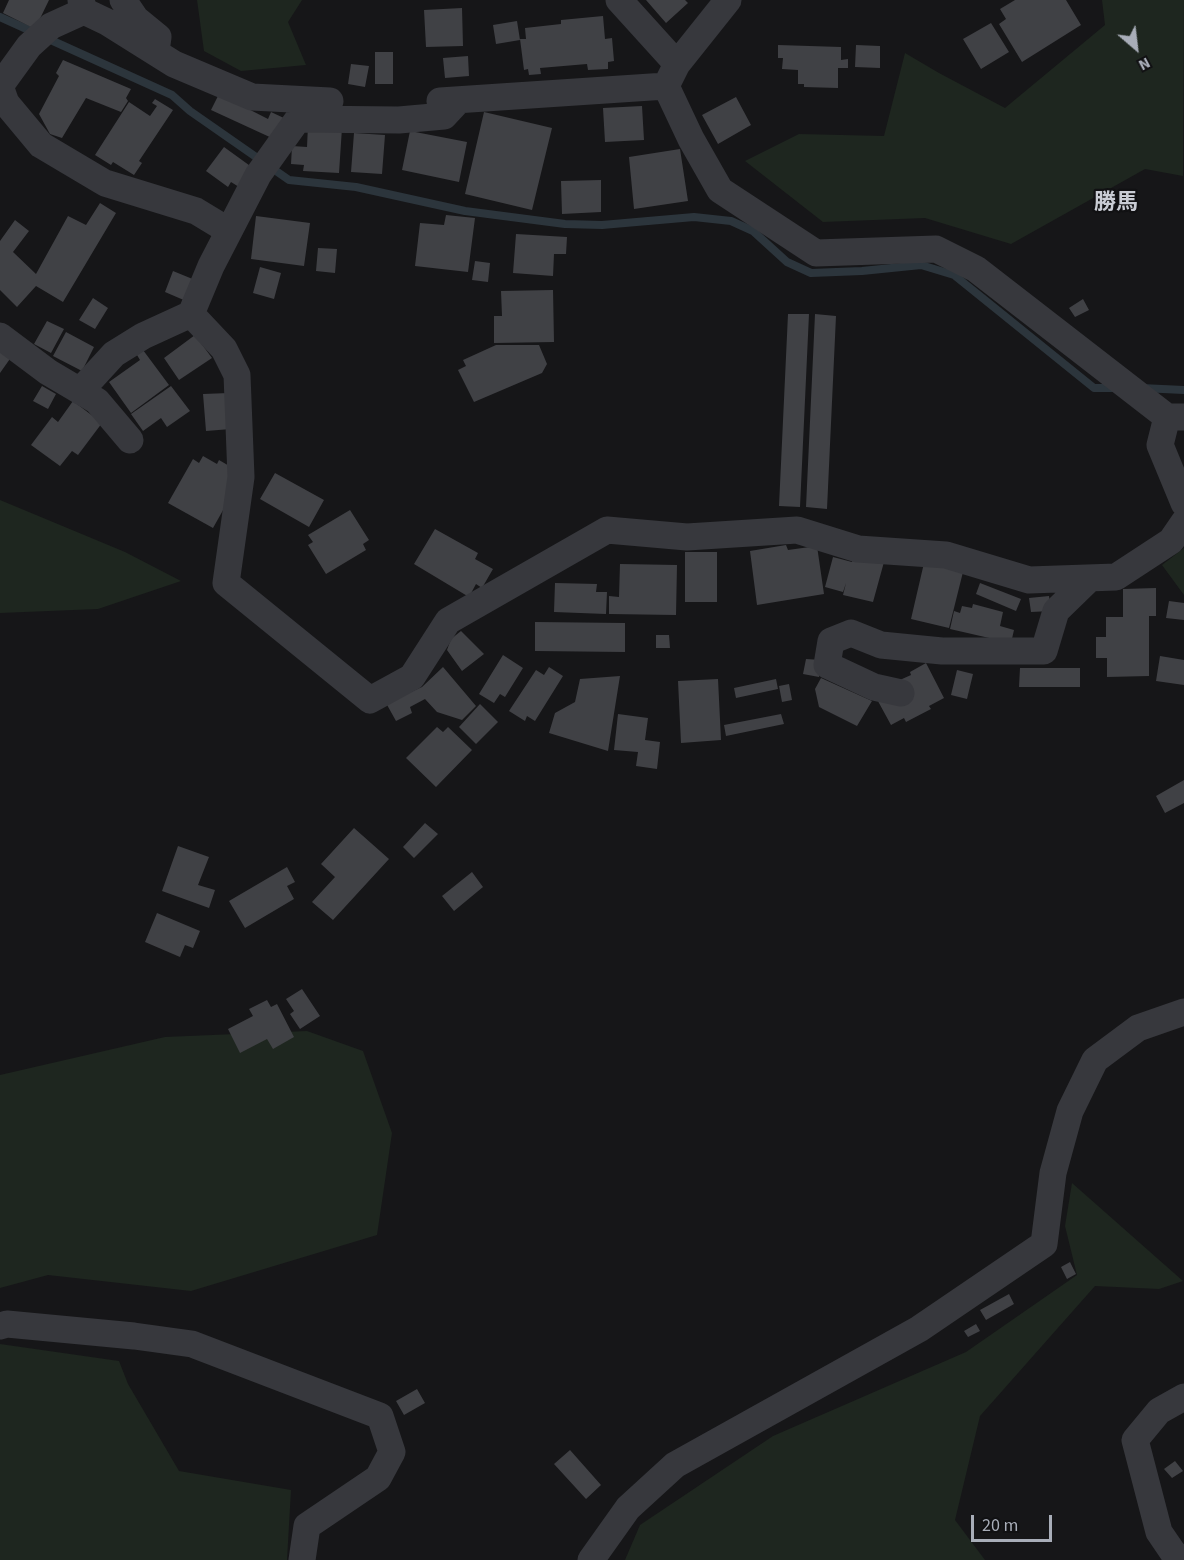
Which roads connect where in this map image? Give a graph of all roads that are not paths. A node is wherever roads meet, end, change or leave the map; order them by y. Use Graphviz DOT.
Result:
graph roads {
  1 [pos="123,0"];
  2 [pos="620,0"];
  3 [pos="728,0"];
  4 [pos="82,5"];
  5 [pos="157,53"];
  6 [pos="671,75"];
  7 [pos="0,86"];
  8 [pos="458,101"];
  9 [pos="229,231"];
  10 [pos="191,314"];
  11 [pos="0,336"];
  12 [pos="80,391"];
  13 [pos="1175,417"];
  14 [pos="130,440"];
  15 [pos="1184,503"];
  16 [pos="1184,522"];
  17 [pos="1090,578"];
  18 [pos="901,693"];
  19 [pos="1184,1012"];
  20 [pos="0,1326"];
  21 [pos="1184,1397"];
  22 [pos="1184,1559"];
  23 [pos="302,1560"];
  24 [pos="591,1560"];
  1 -- 5 [label="street"];
  2 -- 6 [label="street"];
  3 -- 6 [label="street"];
  4 -- 5 [label="street"];
  4 -- 7 [label="street"];
  5 -- 8 [label="street"];
  6 -- 8 [label="street"];
  6 -- 13 [label="street"];
  7 -- 9 [label="street"];
  8 -- 9 [label="street"];
  9 -- 10 [label="street"];
  10 -- 12 [label="street"];
  10 -- 17 [label="street"];
  11 -- 12 [label="street"];
  12 -- 14 [label="street"];
  13 -- 15 [label="street"];
  16 -- 17 [label="street"];
  17 -- 18 [label="street"];
  19 -- 24 [label="street"];
  20 -- 23 [label="street"];
  21 -- 22 [label="street"];
}
